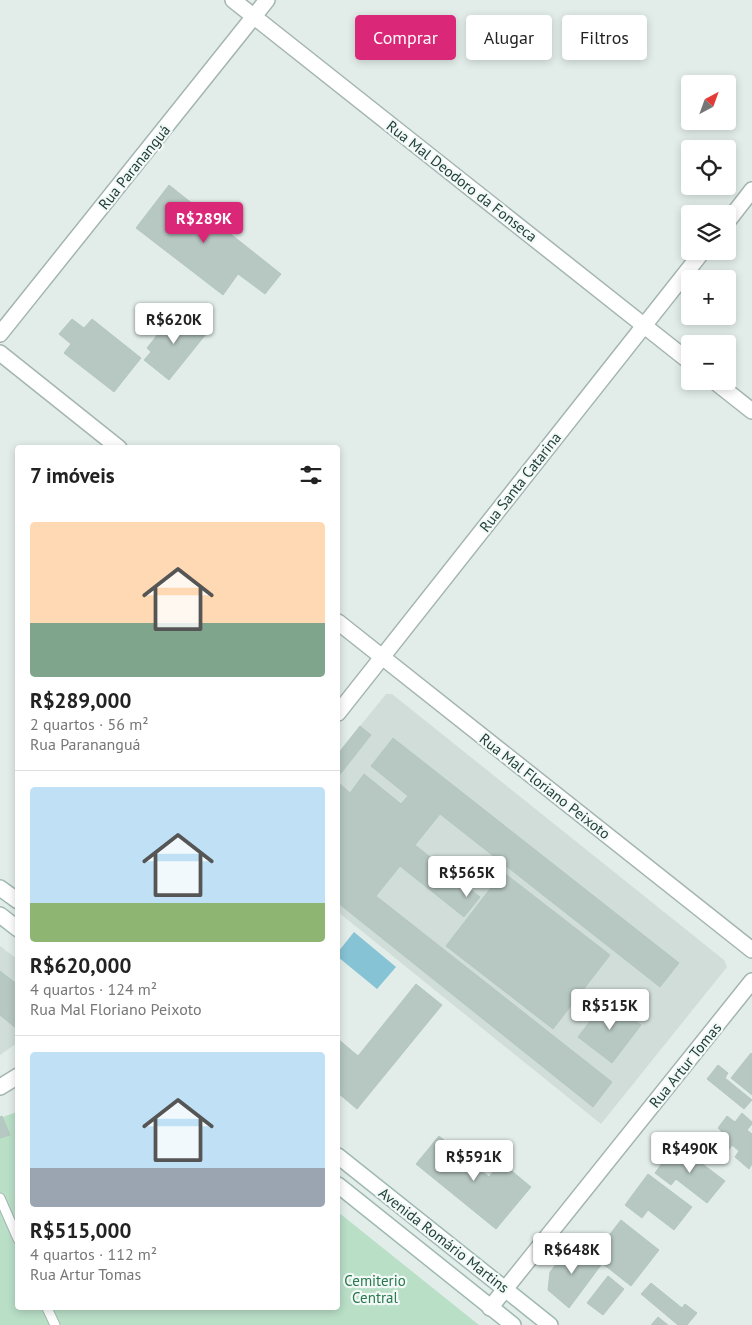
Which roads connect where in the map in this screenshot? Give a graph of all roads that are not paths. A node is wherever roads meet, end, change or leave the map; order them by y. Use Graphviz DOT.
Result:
graph roads {
  1 [pos="233,0"];
  2 [pos="267,0"];
  3 [pos="254,16"];
  4 [pos="752,190"];
  5 [pos="736,211"];
  6 [pos="696,260"];
  7 [pos="644,326"];
  8 [pos="0,334"];
  9 [pos="0,353"];
  10 [pos="681,355"];
  11 [pos="725,390"];
  12 [pos="752,411"];
  13 [pos="115,445"];
  14 [pos="340,624"];
  15 [pos="382,658"];
  16 [pos="340,710"];
  17 [pos="0,888"];
  18 [pos="15,900"];
  19 [pos="0,915"];
  20 [pos="15,928"];
  21 [pos="752,950"];
  22 [pos="752,981"];
  23 [pos="15,1078"];
  24 [pos="0,1087"];
  25 [pos="340,1158"];
  26 [pos="340,1187"];
  27 [pos="0,1198"];
  28 [pos="15,1232"];
  29 [pos="505,1289"];
  30 [pos="490,1308"];
  31 [pos="48,1310"];
  32 [pos="55,1325"];
  33 [pos="513,1325"];
  34 [pos="550,1325"];
  1 -- 3 [label="street, Rua Mal Deodoro da Fonseca"];
  2 -- 3 [label="street, Rua Parananguá"];
  3 -- 7 [label="street, Rua Mal Deodoro da Fonseca"];
  3 -- 8 [label="street, Rua Parananguá"];
  4 -- 5 [label="street"];
  6 -- 7 [label="street, Rua Santa Catarina"];
  7 -- 10 [label="street, Rua Mal Deodoro da Fonseca"];
  7 -- 15 [label="street, Rua Santa Catarina"];
  9 -- 13 [label="street"];
  11 -- 12 [label="street"];
  14 -- 15 [label="street, Rua Mal Floriano Peixoto"];
  15 -- 16 [label="street, Rua Santa Catarina"];
  15 -- 21 [label="street, Rua Mal Floriano Peixoto"];
  17 -- 18 [label="street"];
  19 -- 20 [label="street"];
  22 -- 29 [label="street, Rua Artur Tomas"];
  23 -- 24 [label="street"];
  25 -- 29 [label="street, Avenida Romário Martins"];
  26 -- 30 [label="street, Avenida Romário Martins"];
  27 -- 28 [label="lane"];
  29 -- 30 [label="street, Rua Artur Tomas"];
  29 -- 34 [label="street, Avenida Romário Martins"];
  30 -- 33 [label="street, Avenida Romário Martins"];
  31 -- 32 [label="lane"];
}
